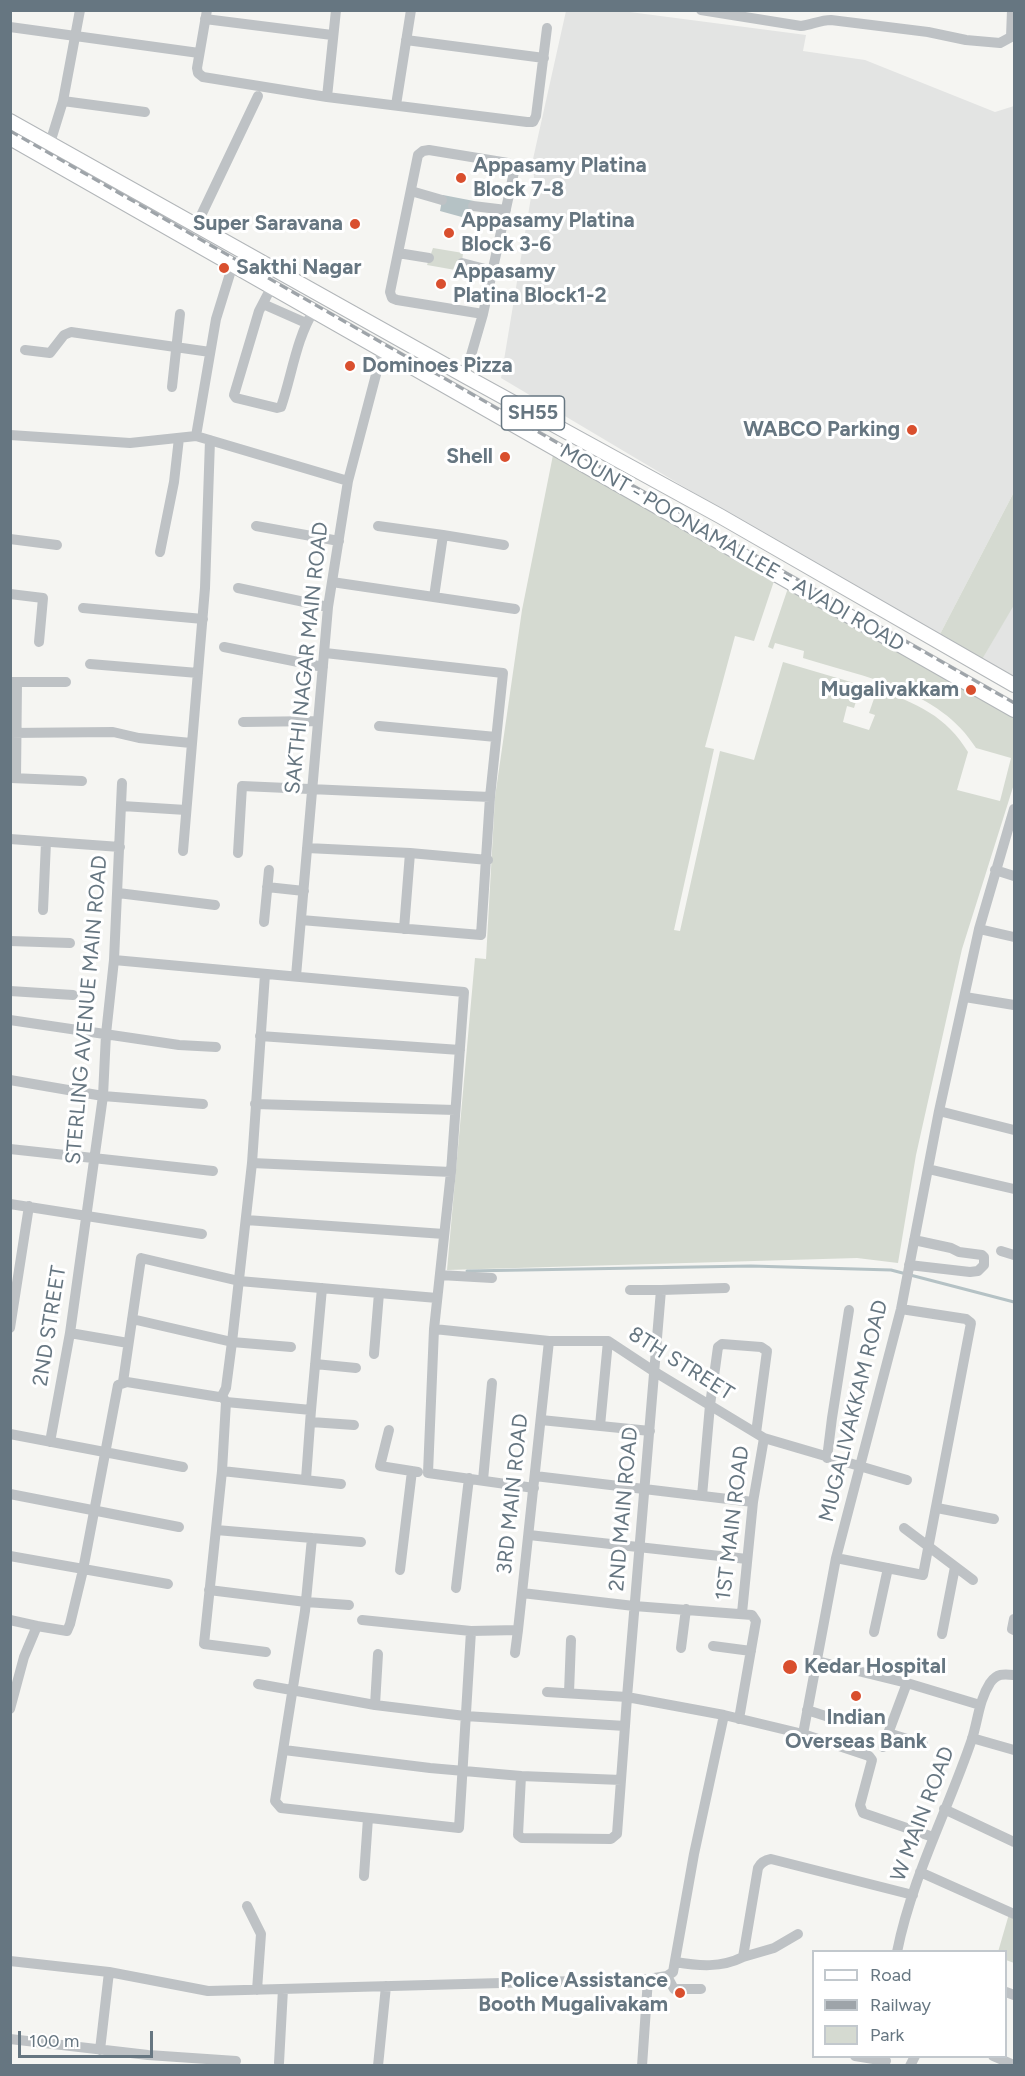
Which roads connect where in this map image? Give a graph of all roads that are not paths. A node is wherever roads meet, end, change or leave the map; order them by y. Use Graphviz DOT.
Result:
graph roads {
  1 [pos="80,10"];
  2 [pos="336,10"];
  3 [pos="411,10"];
  4 [pos="701,10"];
  5 [pos="1012,10"];
  6 [pos="206,15"];
  7 [pos="10,27"];
  8 [pos="548,28"];
  9 [pos="332,35"];
  10 [pos="74,37"];
  11 [pos="406,40"];
  12 [pos="199,53"];
  13 [pos="544,58"];
  14 [pos="258,96"];
  15 [pos="327,97"];
  16 [pos="63,101"];
  17 [pos="396,105"];
  18 [pos="145,112"];
  19 [pos="10,121"];
  20 [pos="10,138"];
  21 [pos="46,140"];
  22 [pos="34,150"];
  23 [pos="111,186"];
  24 [pos="411,191"];
  25 [pos="442,200"];
  26 [pos="472,206"];
  27 [pos="506,210"];
  28 [pos="196,226"];
  29 [pos="398,253"];
  30 [pos="429,258"];
  31 [pos="462,263"];
  32 [pos="233,264"];
  33 [pos="493,271"];
  34 [pos="272,286"];
  35 [pos="263,304"];
  36 [pos="314,310"];
  37 [pos="180,314"];
  38 [pos="483,314"];
  39 [pos="306,323"];
  40 [pos="176,347"];
  41 [pos="383,348"];
  42 [pos="25,350"];
  43 [pos="210,352"];
  44 [pos="465,376"];
  45 [pos="172,387"];
  46 [pos="10,435"];
  47 [pos="196,436"];
  48 [pos="179,438"];
  49 [pos="210,440"];
  50 [pos="348,481"];
  51 [pos="256,526"];
  52 [pos="378,526"];
  53 [pos="443,535"];
  54 [pos="10,539"];
  55 [pos="339,541"];
  56 [pos="57,545"];
  57 [pos="504,545"];
  58 [pos="160,552"];
  59 [pos="810,567"];
  60 [pos="332,582"];
  61 [pos="799,587"];
  62 [pos="238,588"];
  63 [pos="10,594"];
  64 [pos="434,597"];
  65 [pos="328,606"];
  66 [pos="83,608"];
  67 [pos="515,609"];
  68 [pos="203,620"];
  69 [pos="39,642"];
  70 [pos="224,647"];
  71 [pos="325,653"];
  72 [pos="90,664"];
  73 [pos="324,667"];
  74 [pos="198,674"];
  75 [pos="14,682"];
  76 [pos="66,682"];
  77 [pos="1014,686"];
  78 [pos="1014,710"];
  79 [pos="318,721"];
  80 [pos="243,722"];
  81 [pos="380,726"];
  82 [pos="14,733"];
  83 [pos="496,737"];
  84 [pos="191,744"];
  85 [pos="13,778"];
  86 [pos="82,780"];
  87 [pos="122,783"];
  88 [pos="311,789"];
  89 [pos="490,797"];
  90 [pos="122,806"];
  91 [pos="186,810"];
  92 [pos="1014,814"];
  93 [pos="10,839"];
  94 [pos="46,842"];
  95 [pos="120,848"];
  96 [pos="307,848"];
  97 [pos="183,851"];
  98 [pos="238,853"];
  99 [pos="410,853"];
  100 [pos="488,860"];
  101 [pos="269,870"];
  102 [pos="995,870"];
  103 [pos="1014,876"];
  104 [pos="267,887"];
  105 [pos="303,891"];
  106 [pos="118,892"];
  107 [pos="215,905"];
  108 [pos="43,910"];
  109 [pos="301,920"];
  110 [pos="264,922"];
  111 [pos="979,928"];
  112 [pos="404,929"];
  113 [pos="1014,937"];
  114 [pos="10,941"];
  115 [pos="70,943"];
  116 [pos="114,960"];
  117 [pos="265,974"];
  118 [pos="296,976"];
  119 [pos="10,991"];
  120 [pos="73,995"];
  121 [pos="965,997"];
  122 [pos="1014,1005"];
  123 [pos="10,1020"];
  124 [pos="106,1034"];
  125 [pos="260,1036"];
  126 [pos="216,1047"];
  127 [pos="460,1050"];
  128 [pos="10,1080"];
  129 [pos="103,1096"];
  130 [pos="203,1104"];
  131 [pos="255,1104"];
  132 [pos="455,1110"];
  133 [pos="939,1112"];
  134 [pos="1014,1130"];
  135 [pos="10,1149"];
  136 [pos="95,1157"];
  137 [pos="252,1163"];
  138 [pos="928,1169"];
  139 [pos="213,1171"];
  140 [pos="451,1172"];
  141 [pos="1014,1189"];
  142 [pos="10,1204"];
  143 [pos="30,1206"];
  144 [pos="88,1217"];
  145 [pos="246,1220"];
  146 [pos="202,1234"];
  147 [pos="444,1234"];
  148 [pos="914,1239"];
  149 [pos="1001,1251"];
  150 [pos="1014,1255"];
  151 [pos="909,1266"];
  152 [pos="440,1275"];
  153 [pos="492,1278"];
  154 [pos="239,1281"];
  155 [pos="322,1288"];
  156 [pos="725,1288"];
  157 [pos="630,1290"];
  158 [pos="661,1290"];
  159 [pos="380,1293"];
  160 [pos="437,1298"];
  161 [pos="902,1304"];
  162 [pos="849,1310"];
  163 [pos="132,1319"];
  164 [pos="10,1328"];
  165 [pos="434,1329"];
  166 [pos="70,1333"];
  167 [pos="549,1341"];
  168 [pos="608,1341"];
  169 [pos="232,1342"];
  170 [pos="128,1343"];
  171 [pos="291,1347"];
  172 [pos="374,1354"];
  173 [pos="315,1364"];
  174 [pos="356,1368"];
  175 [pos="655,1372"];
  176 [pos="123,1382"];
  177 [pos="492,1383"];
  178 [pos="224,1399"];
  179 [pos="710,1405"];
  180 [pos="311,1416"];
  181 [pos="541,1420"];
  182 [pos="354,1425"];
  183 [pos="600,1426"];
  184 [pos="389,1430"];
  185 [pos="650,1431"];
  186 [pos="10,1434"];
  187 [pos="760,1436"];
  188 [pos="50,1442"];
  189 [pos="105,1453"];
  190 [pos="827,1458"];
  191 [pos="861,1466"];
  192 [pos="183,1467"];
  193 [pos="222,1471"];
  194 [pos="412,1471"];
  195 [pos="428,1473"];
  196 [pos="535,1476"];
  197 [pos="469,1478"];
  198 [pos="306,1479"];
  199 [pos="483,1480"];
  200 [pos="906,1480"];
  201 [pos="341,1484"];
  202 [pos="534,1488"];
  203 [pos="645,1489"];
  204 [pos="10,1494"];
  205 [pos="702,1496"];
  206 [pos="753,1502"];
  207 [pos="937,1508"];
  208 [pos="94,1509"];
  209 [pos="994,1519"];
  210 [pos="179,1527"];
  211 [pos="904,1528"];
  212 [pos="216,1530"];
  213 [pos="529,1536"];
  214 [pos="312,1538"];
  215 [pos="360,1542"];
  216 [pos="929,1547"];
  217 [pos="640,1549"];
  218 [pos="10,1556"];
  219 [pos="836,1558"];
  220 [pos="747,1559"];
  221 [pos="955,1567"];
  222 [pos="888,1568"];
  223 [pos="83,1570"];
  224 [pos="400,1570"];
  225 [pos="973,1580"];
  226 [pos="168,1584"];
  227 [pos="456,1588"];
  228 [pos="209,1590"];
  229 [pos="522,1593"];
  230 [pos="306,1602"];
  231 [pos="350,1605"];
  232 [pos="634,1606"];
  233 [pos="686,1609"];
  234 [pos="742,1613"];
  235 [pos="1014,1619"];
  236 [pos="10,1620"];
  237 [pos="362,1620"];
  238 [pos="37,1626"];
  239 [pos="518,1630"];
  240 [pos="1014,1630"];
  241 [pos="471,1631"];
  242 [pos="874,1632"];
  243 [pos="942,1634"];
  244 [pos="571,1640"];
  245 [pos="713,1646"];
  246 [pos="681,1648"];
  247 [pos="751,1651"];
  248 [pos="266,1652"];
  249 [pos="515,1653"];
  250 [pos="378,1654"];
  251 [pos="817,1661"];
  252 [pos="1014,1675"];
  253 [pos="907,1683"];
  254 [pos="258,1684"];
  255 [pos="292,1690"];
  256 [pos="547,1692"];
  257 [pos="569,1693"];
  258 [pos="627,1697"];
  259 [pos="375,1705"];
  260 [pos="980,1705"];
  261 [pos="10,1709"];
  262 [pos="807,1710"];
  263 [pos="724,1715"];
  264 [pos="465,1716"];
  265 [pos="739,1719"];
  266 [pos="835,1719"];
  267 [pos="625,1726"];
  268 [pos="888,1733"];
  269 [pos="803,1734"];
  270 [pos="972,1738"];
  271 [pos="923,1744"];
  272 [pos="883,1747"];
  273 [pos="284,1750"];
  274 [pos="1014,1750"];
  275 [pos="462,1771"];
  276 [pos="521,1776"];
  277 [pos="621,1780"];
  278 [pos="944,1809"];
  279 [pos="368,1818"];
  280 [pos="933,1837"];
  281 [pos="1014,1842"];
  282 [pos="920,1872"];
  283 [pos="364,1876"];
  284 [pos="913,1895"];
  285 [pos="247,1906"];
  286 [pos="1014,1914"];
  287 [pos="798,1934"];
  288 [pos="897,1950"];
  289 [pos="743,1957"];
  290 [pos="10,1961"];
  291 [pos="675,1962"];
  292 [pos="109,1972"];
  293 [pos="667,1976"];
  294 [pos="648,1979"];
  295 [pos="386,1986"];
  296 [pos="283,1989"];
  297 [pos="701,1989"];
  298 [pos="257,1990"];
  299 [pos="10,2039"];
  300 [pos="100,2050"];
  301 [pos="868,2058"];
  302 [pos="998,2058"];
  303 [pos="148,2060"];
  304 [pos="236,2061"];
  305 [pos="887,2061"];
  306 [pos="279,2063"];
  307 [pos="1014,2065"];
  308 [pos="378,2066"];
  309 [pos="642,2066"];
  1 -- 10 [label="street"];
  2 -- 9 [label="street"];
  3 -- 11 [label="street"];
  4 -- 5 [label="street"];
  6 -- 9 [label="street"];
  6 -- 12 [label="street"];
  7 -- 10 [label="street"];
  8 -- 13 [label="street"];
  9 -- 15 [label="street"];
  10 -- 12 [label="street"];
  10 -- 16 [label="street"];
  11 -- 13 [label="street"];
  11 -- 17 [label="street"];
  12 -- 15 [label="street"];
  13 -- 17 [label="street"];
  14 -- 28 [label="street"];
  15 -- 17 [label="street"];
  16 -- 18 [label="street"];
  16 -- 21 [label="street"];
  19 -- 21 [label="main road, MOUNT - POONAMALLEE - AVADI ROAD / SH55"];
  20 -- 22 [label="main road, MOUNT - POONAMALLEE - AVADI ROAD / SH55"];
  21 -- 22 [label="main road"];
  21 -- 23 [label="main road, MOUNT - POONAMALLEE - AVADI ROAD / SH55"];
  22 -- 23 [label="main road, MOUNT - POONAMALLEE - AVADI ROAD / SH55"];
  23 -- 28 [label="main road, MOUNT - POONAMALLEE - AVADI ROAD / SH55"];
  23 -- 32 [label="main road, MOUNT - POONAMALLEE - AVADI ROAD / SH55"];
  24 -- 25 [label="street"];
  24 -- 27 [label="street"];
  24 -- 29 [label="street"];
  26 -- 27 [label="street"];
  27 -- 33 [label="street"];
  28 -- 44 [label="main road, MOUNT - POONAMALLEE - AVADI ROAD / SH55"];
  29 -- 30 [label="street"];
  29 -- 38 [label="street"];
  31 -- 33 [label="street"];
  32 -- 34 [label="main road, MOUNT - POONAMALLEE - AVADI ROAD / SH55"];
  32 -- 43 [label="street"];
  33 -- 38 [label="street"];
  34 -- 35 [label="street"];
  34 -- 36 [label="main road, MOUNT - POONAMALLEE - AVADI ROAD / SH55"];
  35 -- 39 [label="street"];
  35 -- 39 [label="street"];
  36 -- 39 [label="street"];
  36 -- 41 [label="main road, MOUNT - POONAMALLEE - AVADI ROAD / SH55"];
  37 -- 40 [label="street"];
  38 -- 44 [label="street"];
  40 -- 42 [label="street"];
  40 -- 43 [label="street"];
  40 -- 45 [label="street"];
  41 -- 50 [label="street, SAKTHI NAGAR MAIN ROAD"];
  41 -- 61 [label="main road, MOUNT - POONAMALLEE - AVADI ROAD / SH55"];
  43 -- 47 [label="street"];
  44 -- 59 [label="main road, MOUNT - POONAMALLEE - AVADI ROAD / SH55"];
  46 -- 48 [label="street"];
  47 -- 48 [label="street"];
  47 -- 49 [label="street"];
  48 -- 58 [label="street"];
  49 -- 50 [label="street"];
  49 -- 68 [label="street"];
  50 -- 55 [label="street, SAKTHI NAGAR MAIN ROAD"];
  51 -- 55 [label="street"];
  52 -- 53 [label="street"];
  53 -- 57 [label="street"];
  53 -- 64 [label="street"];
  54 -- 56 [label="street"];
  55 -- 60 [label="street, SAKTHI NAGAR MAIN ROAD"];
  59 -- 61 [label="main road"];
  59 -- 77 [label="main road, MOUNT - POONAMALLEE - AVADI ROAD / SH55"];
  60 -- 64 [label="street"];
  60 -- 65 [label="street, SAKTHI NAGAR MAIN ROAD"];
  61 -- 78 [label="main road, MOUNT - POONAMALLEE - AVADI ROAD / SH55"];
  62 -- 65 [label="street"];
  63 -- 69 [label="street"];
  64 -- 67 [label="street"];
  65 -- 71 [label="street, SAKTHI NAGAR MAIN ROAD"];
  66 -- 68 [label="street"];
  68 -- 74 [label="street"];
  70 -- 73 [label="street"];
  71 -- 73 [label="street, SAKTHI NAGAR MAIN ROAD"];
  71 -- 83 [label="street"];
  72 -- 74 [label="street"];
  73 -- 79 [label="street, SAKTHI NAGAR MAIN ROAD"];
  74 -- 84 [label="street"];
  75 -- 76 [label="street"];
  75 -- 82 [label="street"];
  79 -- 80 [label="street"];
  79 -- 88 [label="street, SAKTHI NAGAR MAIN ROAD"];
  81 -- 83 [label="street"];
  82 -- 84 [label="street"];
  82 -- 85 [label="street"];
  83 -- 89 [label="street"];
  84 -- 91 [label="street"];
  85 -- 86 [label="street"];
  87 -- 90 [label="street, STERLING AVENUE MAIN ROAD"];
  88 -- 89 [label="street"];
  88 -- 96 [label="street, SAKTHI NAGAR MAIN ROAD"];
  88 -- 98 [label="street"];
  89 -- 100 [label="street"];
  90 -- 91 [label="street"];
  90 -- 95 [label="street, STERLING AVENUE MAIN ROAD"];
  91 -- 97 [label="street"];
  92 -- 102 [label="street, MUGALIVAKKAM ROAD"];
  93 -- 94 [label="street"];
  94 -- 95 [label="street"];
  94 -- 108 [label="street"];
  95 -- 106 [label="street, STERLING AVENUE MAIN ROAD"];
  96 -- 99 [label="street"];
  96 -- 105 [label="street, SAKTHI NAGAR MAIN ROAD"];
  99 -- 100 [label="street"];
  99 -- 112 [label="street"];
  100 -- 112 [label="street"];
  101 -- 104 [label="street"];
  102 -- 103 [label="street"];
  102 -- 111 [label="street, MUGALIVAKKAM ROAD"];
  104 -- 105 [label="street"];
  104 -- 110 [label="street"];
  105 -- 109 [label="street, SAKTHI NAGAR MAIN ROAD"];
  106 -- 107 [label="street"];
  106 -- 116 [label="street, STERLING AVENUE MAIN ROAD"];
  109 -- 112 [label="street"];
  109 -- 118 [label="street, SAKTHI NAGAR MAIN ROAD"];
  111 -- 113 [label="street"];
  111 -- 121 [label="street, MUGALIVAKKAM ROAD"];
  114 -- 115 [label="street"];
  116 -- 117 [label="street"];
  116 -- 124 [label="street, STERLING AVENUE MAIN ROAD"];
  117 -- 118 [label="street"];
  117 -- 125 [label="street"];
  118 -- 127 [label="street"];
  119 -- 120 [label="street"];
  121 -- 122 [label="street"];
  121 -- 133 [label="street, MUGALIVAKKAM ROAD"];
  123 -- 124 [label="street"];
  124 -- 126 [label="street"];
  124 -- 129 [label="street, STERLING AVENUE MAIN ROAD"];
  125 -- 127 [label="street"];
  125 -- 131 [label="street"];
  127 -- 132 [label="street"];
  128 -- 129 [label="street"];
  129 -- 130 [label="street"];
  129 -- 136 [label="street, STERLING AVENUE MAIN ROAD"];
  131 -- 132 [label="street"];
  131 -- 137 [label="street"];
  132 -- 140 [label="street"];
  133 -- 134 [label="street"];
  133 -- 138 [label="street, MUGALIVAKKAM ROAD"];
  135 -- 136 [label="street"];
  136 -- 139 [label="street"];
  136 -- 144 [label="street, STERLING AVENUE MAIN ROAD"];
  137 -- 140 [label="street"];
  137 -- 145 [label="street"];
  138 -- 141 [label="street"];
  138 -- 148 [label="street, MUGALIVAKKAM ROAD"];
  140 -- 147 [label="street"];
  142 -- 143 [label="street"];
  143 -- 144 [label="street"];
  143 -- 164 [label="street"];
  144 -- 146 [label="street"];
  144 -- 166 [label="street, 2ND STREET"];
  145 -- 147 [label="street"];
  145 -- 154 [label="street"];
  147 -- 152 [label="street"];
  148 -- 151 [label="street, MUGALIVAKKAM ROAD"];
  148 -- 151 [label="street"];
  149 -- 150 [label="street"];
  151 -- 161 [label="street, MUGALIVAKKAM ROAD"];
  152 -- 153 [label="street"];
  152 -- 160 [label="street"];
  154 -- 155 [label="street"];
  154 -- 163 [label="street"];
  154 -- 169 [label="street"];
  155 -- 159 [label="street"];
  155 -- 173 [label="street"];
  156 -- 158 [label="street"];
  157 -- 158 [label="street"];
  158 -- 175 [label="street, 2ND MAIN ROAD"];
  159 -- 160 [label="street"];
  159 -- 172 [label="street"];
  160 -- 165 [label="street"];
  161 -- 191 [label="street, MUGALIVAKKAM ROAD"];
  161 -- 207 [label="street"];
  162 -- 190 [label="street"];
  163 -- 169 [label="street"];
  163 -- 170 [label="street"];
  165 -- 167 [label="street, 8TH STREET"];
  165 -- 195 [label="street"];
  166 -- 170 [label="street"];
  166 -- 188 [label="street, 2ND STREET"];
  167 -- 168 [label="street, 8TH STREET"];
  167 -- 181 [label="street, 3RD MAIN ROAD"];
  168 -- 175 [label="street, 8TH STREET"];
  168 -- 183 [label="street"];
  169 -- 171 [label="street"];
  169 -- 178 [label="street"];
  170 -- 176 [label="street"];
  173 -- 174 [label="street"];
  173 -- 180 [label="street"];
  175 -- 179 [label="street, 8TH STREET"];
  175 -- 185 [label="street, 2ND MAIN ROAD"];
  176 -- 178 [label="street"];
  176 -- 189 [label="street"];
  177 -- 199 [label="street"];
  178 -- 180 [label="street"];
  178 -- 193 [label="street"];
  179 -- 187 [label="street, 8TH STREET"];
  179 -- 187 [label="street, 1ST MAIN ROAD"];
  179 -- 205 [label="street"];
  180 -- 182 [label="street"];
  180 -- 198 [label="street"];
  181 -- 183 [label="street"];
  181 -- 196 [label="street, 3RD MAIN ROAD"];
  183 -- 185 [label="street"];
  184 -- 194 [label="street"];
  185 -- 203 [label="street, 2ND MAIN ROAD"];
  186 -- 188 [label="street"];
  187 -- 190 [label="street, 8TH STREET"];
  187 -- 206 [label="street, 1ST MAIN ROAD"];
  188 -- 189 [label="street"];
  189 -- 192 [label="street"];
  189 -- 208 [label="street"];
  190 -- 191 [label="street, 8TH STREET"];
  191 -- 200 [label="street, 8TH STREET"];
  191 -- 219 [label="street, MUGALIVAKKAM ROAD"];
  193 -- 198 [label="street"];
  193 -- 212 [label="street"];
  194 -- 195 [label="street"];
  194 -- 224 [label="street"];
  195 -- 197 [label="street"];
  196 -- 202 [label="street, 3RD MAIN ROAD"];
  196 -- 203 [label="street"];
  197 -- 199 [label="street"];
  197 -- 227 [label="street"];
  198 -- 201 [label="street"];
  199 -- 202 [label="street"];
  202 -- 213 [label="street, 3RD MAIN ROAD"];
  203 -- 205 [label="street"];
  203 -- 217 [label="street, 2ND MAIN ROAD"];
  204 -- 208 [label="street"];
  205 -- 206 [label="street"];
  206 -- 220 [label="street, 1ST MAIN ROAD"];
  207 -- 209 [label="street"];
  207 -- 216 [label="street"];
  208 -- 210 [label="street"];
  208 -- 223 [label="street"];
  211 -- 216 [label="street"];
  212 -- 214 [label="street"];
  212 -- 228 [label="street"];
  213 -- 217 [label="street"];
  213 -- 229 [label="street, 3RD MAIN ROAD"];
  214 -- 215 [label="street"];
  214 -- 230 [label="street"];
  216 -- 221 [label="street"];
  216 -- 222 [label="street"];
  217 -- 220 [label="street"];
  217 -- 232 [label="street, 2ND MAIN ROAD"];
  218 -- 223 [label="street"];
  219 -- 222 [label="street"];
  219 -- 251 [label="street, MUGALIVAKKAM ROAD"];
  220 -- 234 [label="street, 1ST MAIN ROAD"];
  221 -- 225 [label="street"];
  221 -- 243 [label="street"];
  222 -- 242 [label="street"];
  223 -- 226 [label="street"];
  223 -- 238 [label="street"];
  228 -- 230 [label="street"];
  228 -- 248 [label="street"];
  229 -- 232 [label="street, 3RD MAIN ROAD"];
  229 -- 239 [label="street"];
  230 -- 231 [label="street"];
  230 -- 255 [label="street"];
  232 -- 233 [label="street, 3RD MAIN ROAD"];
  232 -- 258 [label="street, 2ND MAIN ROAD"];
  233 -- 234 [label="street, 3RD MAIN ROAD"];
  233 -- 246 [label="street"];
  234 -- 247 [label="street, 3RD MAIN ROAD"];
  235 -- 240 [label="street"];
  236 -- 238 [label="street"];
  237 -- 241 [label="street"];
  238 -- 261 [label="street"];
  239 -- 241 [label="street"];
  239 -- 249 [label="street"];
  241 -- 264 [label="street"];
  244 -- 257 [label="street"];
  245 -- 247 [label="street"];
  247 -- 265 [label="street"];
  250 -- 259 [label="street"];
  251 -- 253 [label="street"];
  251 -- 262 [label="street, MUGALIVAKKAM ROAD"];
  252 -- 260 [label="street, W MAIN ROAD"];
  253 -- 260 [label="street"];
  253 -- 268 [label="street"];
  254 -- 255 [label="street"];
  255 -- 259 [label="street"];
  255 -- 273 [label="street"];
  256 -- 257 [label="street"];
  257 -- 258 [label="street"];
  258 -- 263 [label="street"];
  258 -- 267 [label="street, 2ND MAIN ROAD"];
  259 -- 264 [label="street"];
  260 -- 270 [label="street, W MAIN ROAD"];
  262 -- 266 [label="street"];
  262 -- 269 [label="street, MUGALIVAKKAM ROAD"];
  263 -- 265 [label="street"];
  263 -- 291 [label="street"];
  264 -- 267 [label="street"];
  264 -- 275 [label="street"];
  265 -- 269 [label="street"];
  267 -- 277 [label="street, 2ND MAIN ROAD"];
  268 -- 271 [label="street"];
  268 -- 272 [label="street"];
  269 -- 280 [label="street"];
  270 -- 274 [label="street"];
  270 -- 278 [label="street, W MAIN ROAD"];
  273 -- 275 [label="street"];
  273 -- 279 [label="street"];
  275 -- 276 [label="street"];
  275 -- 279 [label="street"];
  276 -- 277 [label="street"];
  276 -- 277 [label="street, 2ND MAIN ROAD"];
  278 -- 280 [label="street, W MAIN ROAD"];
  278 -- 281 [label="street"];
  279 -- 283 [label="street"];
  280 -- 282 [label="street, W MAIN ROAD"];
  282 -- 284 [label="street, W MAIN ROAD"];
  282 -- 286 [label="street"];
  284 -- 288 [label="street, W MAIN ROAD"];
  284 -- 289 [label="street"];
  285 -- 298 [label="street"];
  287 -- 289 [label="street"];
  289 -- 291 [label="street"];
  290 -- 292 [label="street"];
  291 -- 293 [label="street"];
  292 -- 298 [label="street"];
  292 -- 300 [label="street"];
  293 -- 294 [label="street"];
  293 -- 297 [label="street"];
  294 -- 295 [label="street"];
  294 -- 309 [label="street"];
  295 -- 296 [label="street"];
  295 -- 308 [label="street"];
  296 -- 298 [label="street"];
  296 -- 306 [label="street"];
  299 -- 300 [label="street"];
  300 -- 303 [label="street"];
  301 -- 305 [label="street"];
  302 -- 307 [label="street"];
  303 -- 304 [label="street"];
}
